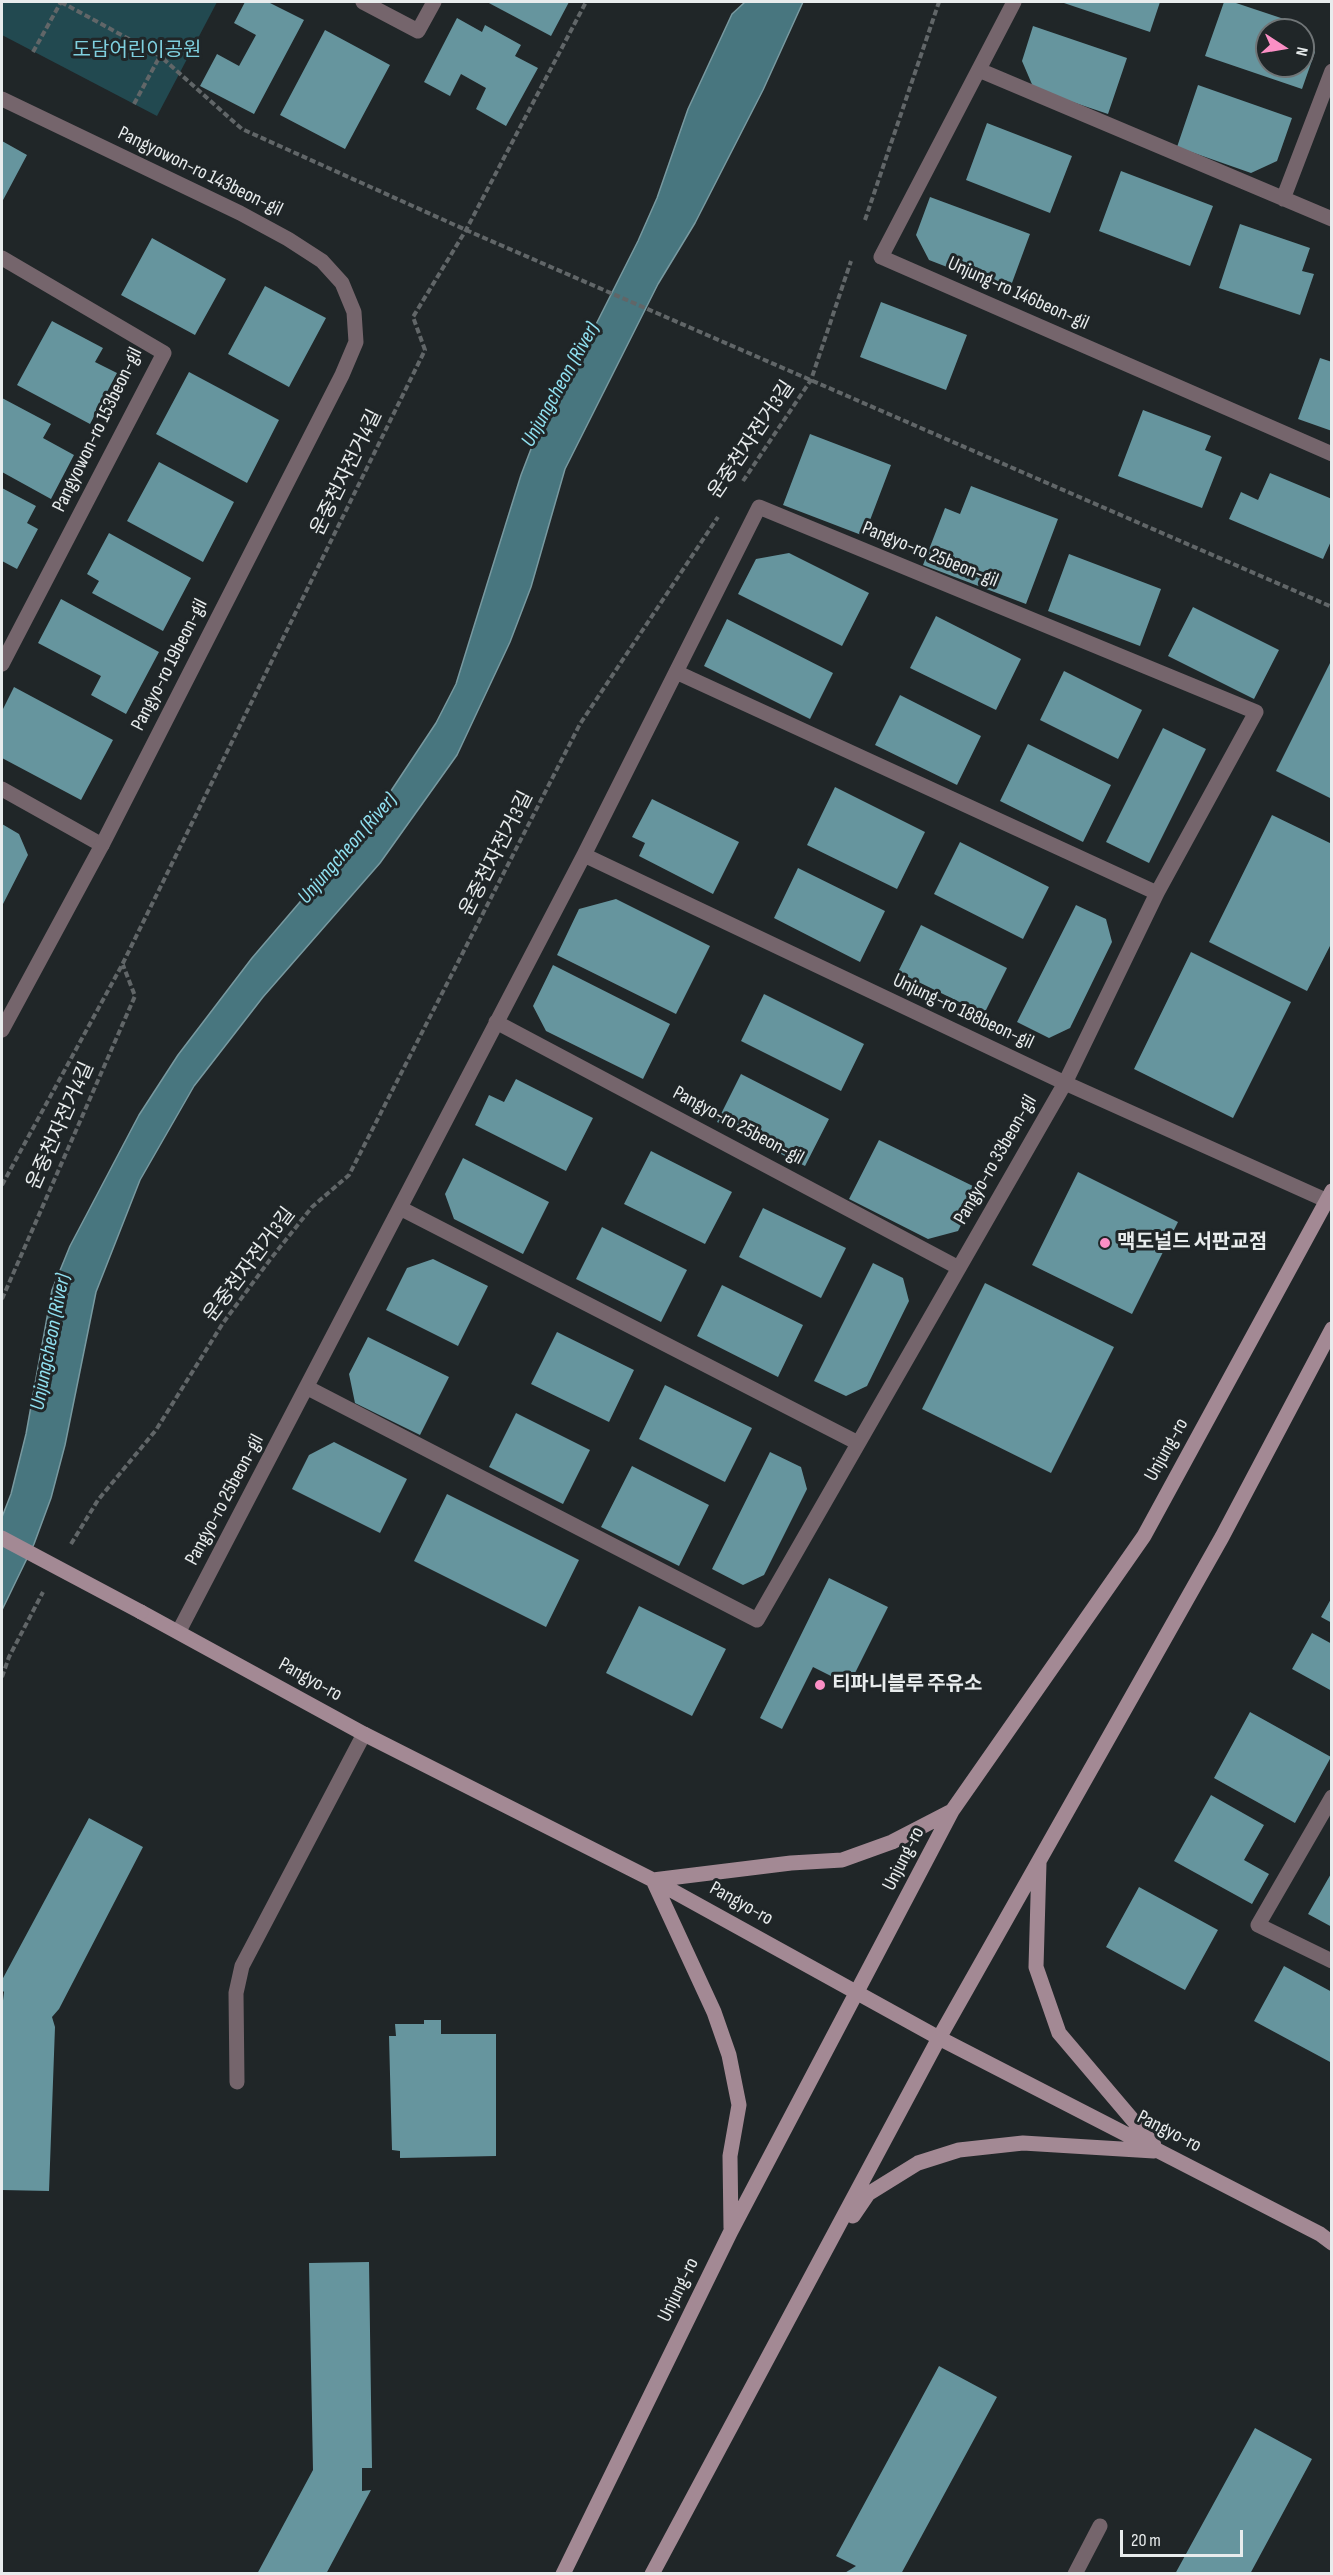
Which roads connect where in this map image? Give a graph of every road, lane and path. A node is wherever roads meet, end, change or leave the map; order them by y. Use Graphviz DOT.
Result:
graph roads {
  1 [pos="61,2"];
  2 [pos="363,2"];
  3 [pos="434,2"];
  4 [pos="586,2"];
  5 [pos="939,2"];
  6 [pos="1014,2"];
  7 [pos="33,52"];
  8 [pos="160,56"];
  9 [pos="979,70"];
  10 [pos="1332,71"];
  11 [pos="2,99"];
  12 [pos="134,104"];
  13 [pos="1283,199"];
  14 [pos="1332,219"];
  15 [pos="863,224"];
  16 [pos="466,230"];
  17 [pos="852,257"];
  18 [pos="2,258"];
  19 [pos="354,312"];
  20 [pos="811,380"];
  21 [pos="1332,454"];
  22 [pos="738,488"];
  23 [pos="725,508"];
  24 [pos="1332,607"];
  25 [pos="2,664"];
  26 [pos="676,672"];
  27 [pos="1256,712"];
  28 [pos="2,789"];
  29 [pos="102,845"];
  30 [pos="584,855"];
  31 [pos="1157,893"];
  32 [pos="123,965"];
  33 [pos="496,1022"];
  34 [pos="2,1030"];
  35 [pos="1065,1083"];
  36 [pos="2,1185"];
  37 [pos="1330,1198"];
  38 [pos="400,1208"];
  39 [pos="959,1268"];
  40 [pos="2,1299"];
  41 [pos="1332,1329"];
  42 [pos="308,1388"];
  43 [pos="858,1443"];
  44 [pos="2,1538"];
  45 [pos="69,1547"];
  46 [pos="47,1585"];
  47 [pos="179,1631"];
  48 [pos="2,1677"];
  49 [pos="364,1734"];
  50 [pos="1332,1797"];
  51 [pos="952,1811"];
  52 [pos="1039,1860"];
  53 [pos="653,1880"];
  54 [pos="1332,1961"];
  55 [pos="854,1993"];
  56 [pos="939,2038"];
  57 [pos="237,2082"];
  58 [pos="1160,2151"];
  59 [pos="731,2231"];
  60 [pos="1328,2238"];
  61 [pos="820,2259"];
  62 [pos="1100,2526"];
  63 [pos="563,2574"];
  64 [pos="652,2574"];
  65 [pos="1075,2574"];
  1 -- 7 [label="path"];
  1 -- 8 [label="path"];
  2 -- 3 [label="street"];
  4 -- 16 [label="path, 운중천자전거4길"];
  5 -- 15 [label="path"];
  6 -- 9 [label="street, Unjung-ro 146beon-gil"];
  8 -- 12 [label="path"];
  8 -- 16 [label="path"];
  9 -- 13 [label="street"];
  9 -- 21 [label="street, Unjung-ro 146beon-gil"];
  10 -- 13 [label="street"];
  11 -- 19 [label="street, Pangyowon-ro 143beon-gil"];
  13 -- 14 [label="street"];
  16 -- 20 [label="path"];
  16 -- 32 [label="path, 운중천자전거4길"];
  17 -- 20 [label="path, 운중천자전거3길"];
  18 -- 25 [label="street, Pangyowon-ro 153beon-gil"];
  19 -- 29 [label="street, Pangyo-ro 19beon-gil"];
  20 -- 22 [label="path, 운중천자전거3길"];
  20 -- 24 [label="path"];
  23 -- 45 [label="path, 운중천자전거3길"];
  26 -- 27 [label="street, Pangyo-ro 25beon-gil"];
  26 -- 30 [label="street, Pangyo-ro 25beon-gil"];
  26 -- 31 [label="street"];
  27 -- 31 [label="street, Pangyo-ro 33beon-gil"];
  28 -- 29 [label="street"];
  29 -- 34 [label="street, Pangyo-ro 19beon-gil"];
  30 -- 33 [label="street, Pangyo-ro 25beon-gil"];
  30 -- 35 [label="street, Unjung-ro 188beon-gil"];
  31 -- 35 [label="street, Pangyo-ro 33beon-gil"];
  32 -- 36 [label="path, 운중천자전거4길"];
  32 -- 40 [label="path, 운중천자전거4길"];
  33 -- 38 [label="street, Pangyo-ro 25beon-gil"];
  33 -- 39 [label="street, Pangyo-ro 25beon-gil"];
  35 -- 37 [label="street, Unjung-ro 188beon-gil"];
  35 -- 39 [label="street, Pangyo-ro 33beon-gil"];
  37 -- 51 [label="main road, Unjung-ro"];
  38 -- 42 [label="street, Pangyo-ro 25beon-gil"];
  38 -- 43 [label="street"];
  39 -- 43 [label="street, Pangyo-ro 33beon-gil"];
  41 -- 52 [label="main road"];
  42 -- 43 [label="street, Pangyo-ro 33beon-gil"];
  42 -- 47 [label="street, Pangyo-ro 25beon-gil"];
  44 -- 47 [label="main road, Pangyo-ro, bridge"];
  46 -- 48 [label="path"];
  47 -- 49 [label="main road, Pangyo-ro"];
  49 -- 53 [label="main road, Pangyo-ro"];
  49 -- 57 [label="street"];
  50 -- 54 [label="street"];
  51 -- 53 [label="main road"];
  51 -- 55 [label="main road, Unjung-ro"];
  52 -- 56 [label="main road"];
  52 -- 58 [label="main road"];
  53 -- 55 [label="main road, Pangyo-ro"];
  53 -- 59 [label="main road"];
  55 -- 56 [label="main road, Pangyo-ro"];
  55 -- 59 [label="main road, Unjung-ro"];
  56 -- 58 [label="main road, Pangyo-ro"];
  56 -- 61 [label="main road"];
  58 -- 60 [label="main road, Pangyo-ro"];
  58 -- 61 [label="main road"];
  59 -- 63 [label="main road, Unjung-ro"];
  61 -- 64 [label="main road"];
  62 -- 65 [label="street"];
}
